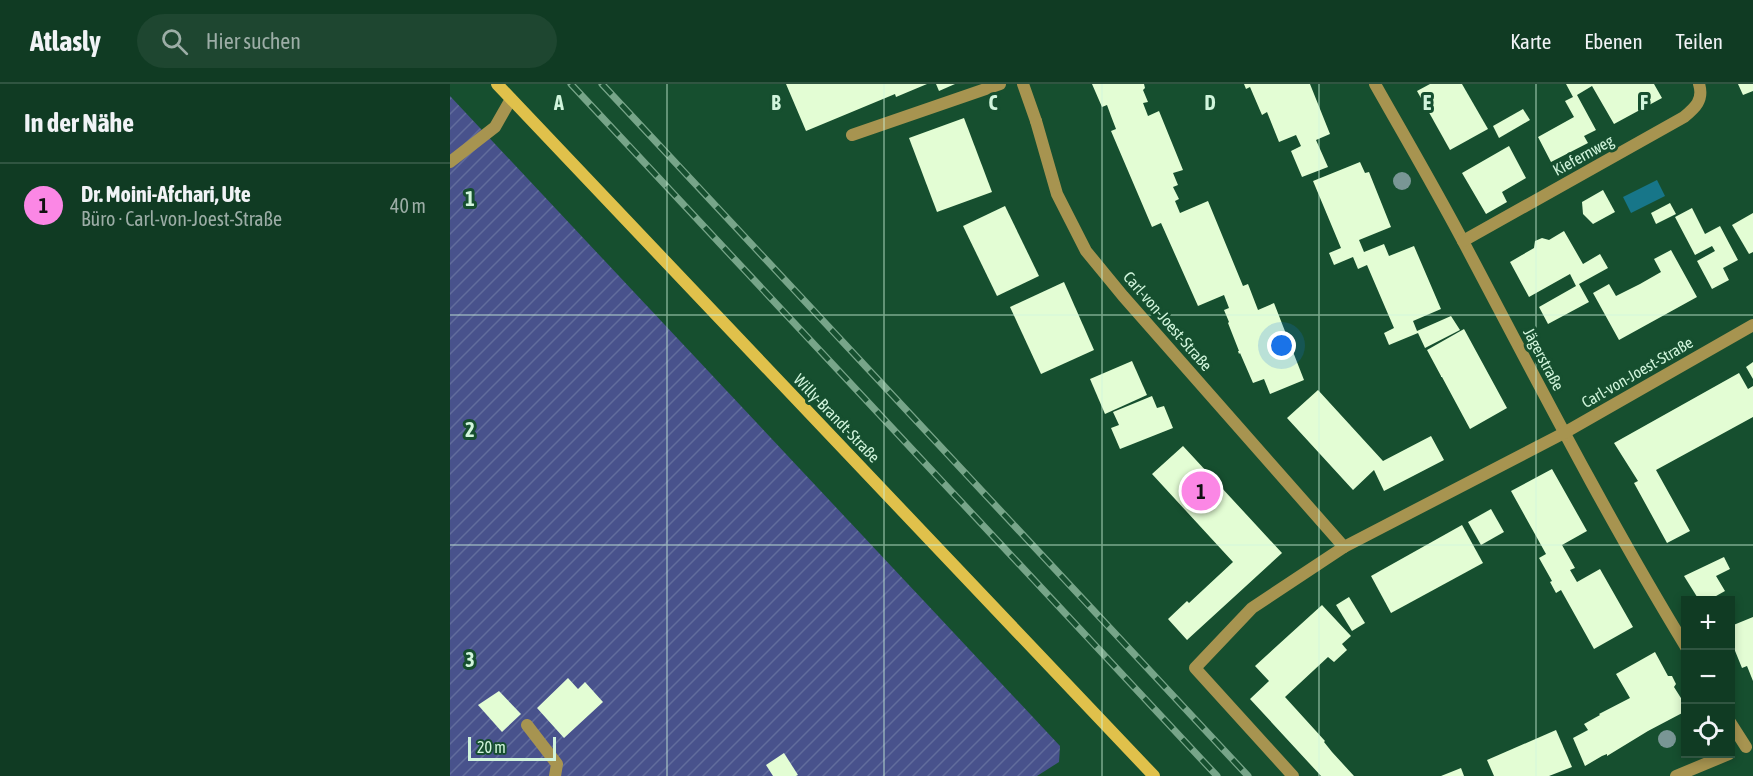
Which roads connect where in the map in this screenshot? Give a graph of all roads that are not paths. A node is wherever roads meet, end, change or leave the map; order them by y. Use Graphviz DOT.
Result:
graph roads {
  1 [pos="496,84"];
  2 [pos="1000,84"];
  3 [pos="1023,84"];
  4 [pos="1375,84"];
  5 [pos="1699,84"];
  6 [pos="511,99"];
  7 [pos="852,135"];
  8 [pos="450,162"];
  9 [pos="1463,241"];
  10 [pos="1753,325"];
  11 [pos="1564,433"];
  12 [pos="1344,547"];
  13 [pos="1681,639"];
  14 [pos="527,725"];
  15 [pos="1735,727"];
  16 [pos="1749,745"];
  17 [pos="1735,751"];
  18 [pos="1718,758"];
  19 [pos="555,776"];
  20 [pos="1154,776"];
  21 [pos="1293,776"];
  22 [pos="1676,776"];
  1 -- 6 [label="main road, Willy-Brandt-Straße"];
  2 -- 7 [label="street"];
  3 -- 12 [label="street, Carl-von-Joest-Straße"];
  4 -- 9 [label="street, Jägerstraße"];
  5 -- 9 [label="street, Kiefernweg"];
  6 -- 8 [label="street"];
  6 -- 20 [label="main road, Willy-Brandt-Straße"];
  9 -- 11 [label="street, Jägerstraße"];
  10 -- 11 [label="street, Carl-von-Joest-Straße"];
  11 -- 12 [label="street, Carl-von-Joest-Straße"];
  11 -- 13 [label="street, Jägerstraße"];
  12 -- 21 [label="street, Carl-von-Joest-Straße"];
  14 -- 19 [label="street"];
  15 -- 16 [label="street"];
  16 -- 17 [label="street"];
  18 -- 22 [label="street"];
}
